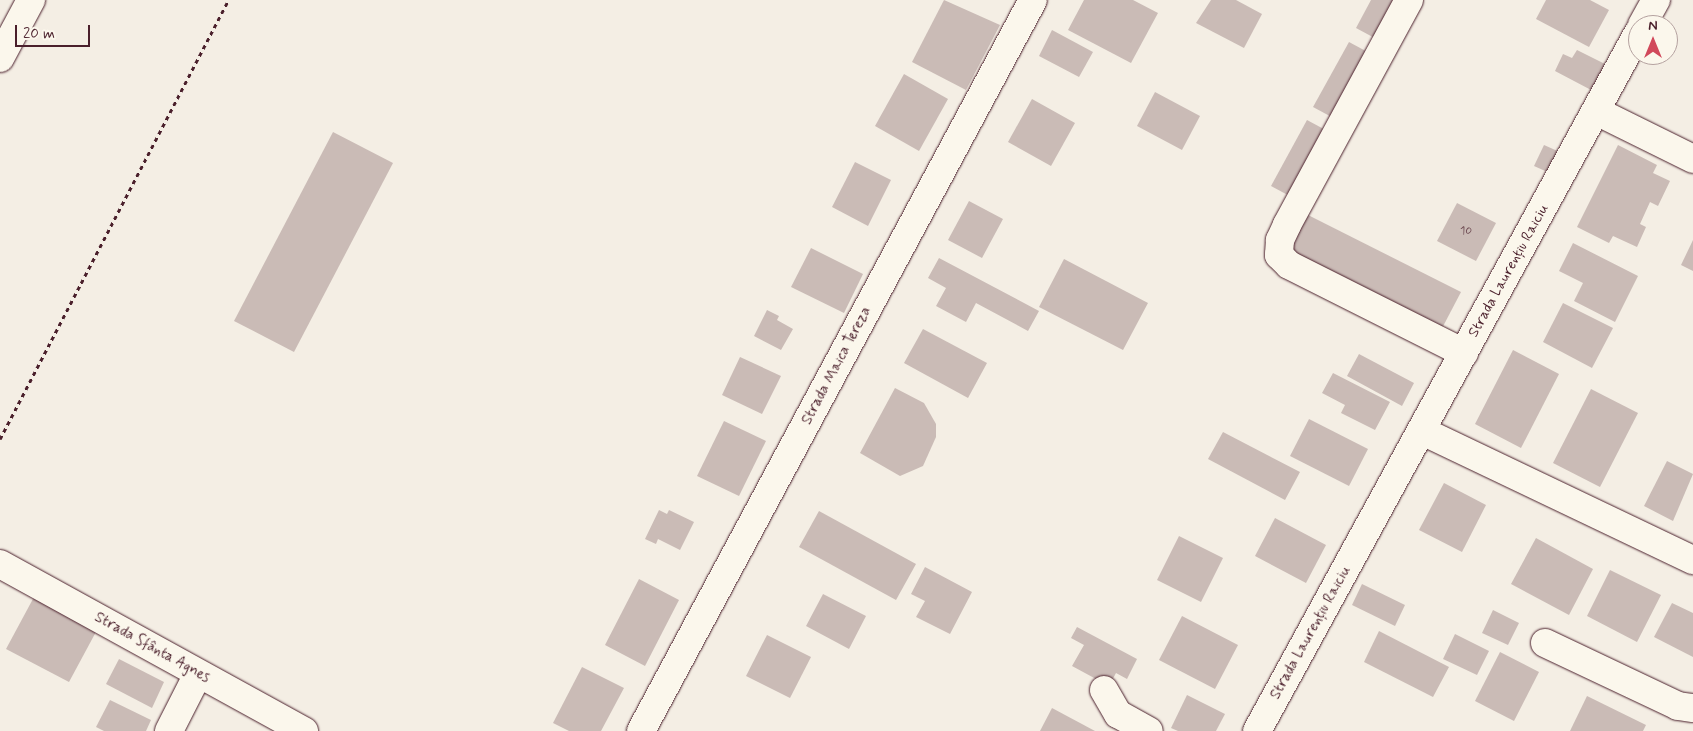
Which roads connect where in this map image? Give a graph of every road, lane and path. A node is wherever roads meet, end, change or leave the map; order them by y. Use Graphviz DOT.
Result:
graph roads {
  1 [pos="31,0"];
  2 [pos="229,0"];
  3 [pos="1033,0"];
  4 [pos="1408,0"];
  5 [pos="1656,0"];
  6 [pos="1648,15"];
  7 [pos="1628,52"];
  8 [pos="0,58"];
  9 [pos="1596,111"];
  10 [pos="1693,159"];
  11 [pos="1464,353"];
  12 [pos="1422,431"];
  13 [pos="0,439"];
  14 [pos="1693,560"];
  15 [pos="0,564"];
  16 [pos="1545,643"];
  17 [pos="198,674"];
  18 [pos="1104,690"];
  19 [pos="1693,708"];
  20 [pos="169,731"];
  21 [pos="304,731"];
  22 [pos="641,731"];
  23 [pos="1149,731"];
  24 [pos="1257,731"];
  1 -- 8 [label="street"];
  2 -- 13 [label="path"];
  3 -- 22 [label="street, Strada Maica Tereza"];
  4 -- 11 [label="street"];
  5 -- 6 [label="street"];
  7 -- 9 [label="street, Strada Laurențiu Raiciu"];
  9 -- 10 [label="street"];
  9 -- 11 [label="street, Strada Laurențiu Raiciu"];
  11 -- 12 [label="street, Strada Laurențiu Raiciu"];
  12 -- 14 [label="street"];
  12 -- 24 [label="street, Strada Laurențiu Raiciu"];
  15 -- 17 [label="street, Strada Sfânta Agnes"];
  16 -- 19 [label="street"];
  17 -- 20 [label="street"];
  17 -- 21 [label="street, Strada Sfânta Agnes"];
  18 -- 23 [label="street"];
}
